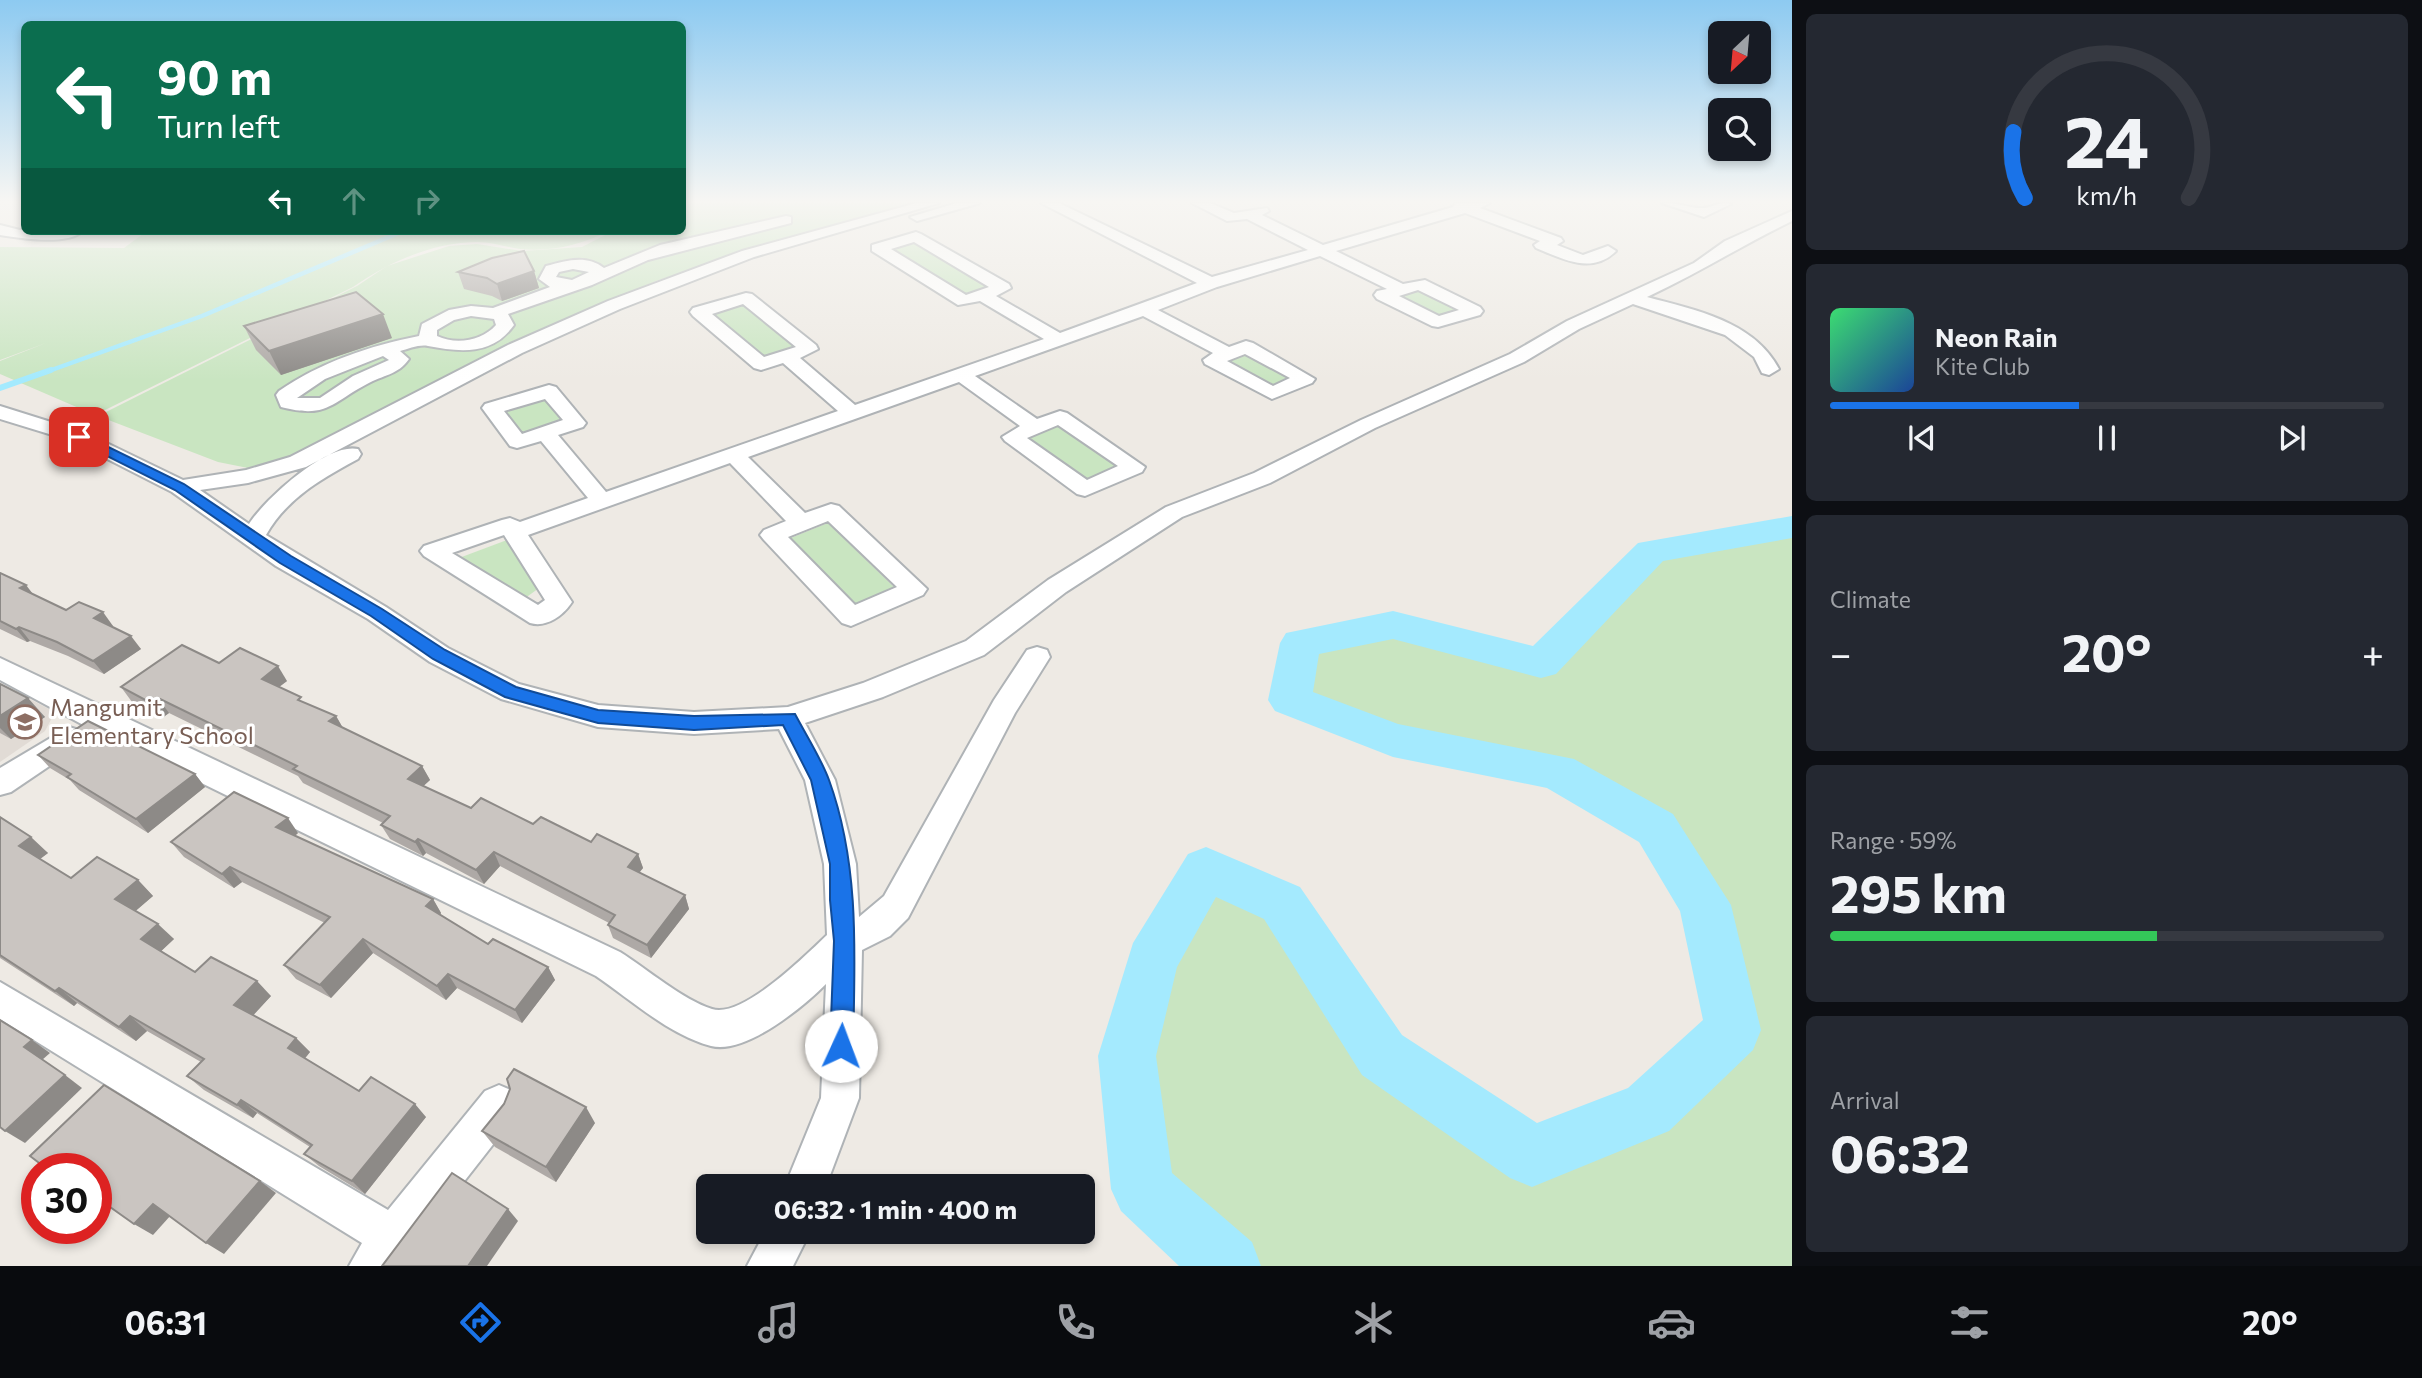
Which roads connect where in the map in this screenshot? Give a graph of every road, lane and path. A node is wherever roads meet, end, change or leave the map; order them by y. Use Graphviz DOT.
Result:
graph roads {
  1 [pos="632,262"];
  2 [pos="727,262"];
  3 [pos="761,262"];
  4 [pos="901,262"];
  5 [pos="959,262"];
  6 [pos="1169,262"];
  7 [pos="1281,262"];
  8 [pos="1346,262"];
  9 [pos="1706,262"];
  10 [pos="601,272"];
  11 [pos="1211,283"];
  12 [pos="570,285"];
  13 [pos="655,289"];
  14 [pos="1402,290"];
  15 [pos="982,295"];
  16 [pos="1632,298"];
  17 [pos="1144,310"];
  18 [pos="495,313"];
  19 [pos="1057,338"];
  20 [pos="428,339"];
  21 [pos="488,339"];
  22 [pos="386,350"];
  23 [pos="523,354"];
  24 [pos="1229,354"];
  25 [pos="786,356"];
  26 [pos="1769,369"];
  27 [pos="960,374"];
  28 [pos="430,402"];
  29 [pos="850,411"];
  30 [pos="1,412"];
  31 [pos="1035,428"];
  32 [pos="545,433"];
  33 [pos="349,436"];
  34 [pos="370,443"];
  35 [pos="733,454"];
  36 [pos="180,487"];
  37 [pos="601,500"];
  38 [pos="801,523"];
  39 [pos="514,532"];
  40 [pos="253,537"];
  41 [pos="285,560"];
  42 [pos="1037,657"];
  43 [pos="0,668"];
  44 [pos="788,718"];
  45 [pos="97,719"];
  46 [pos="0,783"];
  47 [pos="845,941"];
  48 [pos="0,999"];
  49 [pos="499,1105"];
  50 [pos="811,1174"];
  51 [pos="782,1244"];
  52 [pos="383,1252"];
  53 [pos="769,1266"];
  1 -- 10 [label="street"];
  2 -- 13 [label="street"];
  3 -- 23 [label="street"];
  4 -- 15 [label="street"];
  5 -- 15 [label="street"];
  6 -- 11 [label="street"];
  7 -- 11 [label="street"];
  8 -- 14 [label="street"];
  9 -- 16 [label="street"];
  10 -- 12 [label="street"];
  10 -- 12 [label="street"];
  10 -- 13 [label="street"];
  11 -- 17 [label="street"];
  12 -- 18 [label="street"];
  13 -- 23 [label="street"];
  15 -- 19 [label="street"];
  16 -- 26 [label="street"];
  16 -- 44 [label="street"];
  17 -- 19 [label="street"];
  17 -- 24 [label="street"];
  18 -- 20 [label="street"];
  18 -- 21 [label="street"];
  19 -- 27 [label="street"];
  20 -- 21 [label="street"];
  20 -- 22 [label="street"];
  21 -- 23 [label="street"];
  22 -- 22 [label="street"];
  23 -- 28 [label="street"];
  25 -- 25 [label="street"];
  25 -- 29 [label="street"];
  27 -- 29 [label="street"];
  27 -- 31 [label="street"];
  28 -- 33 [label="street"];
  28 -- 34 [label="street"];
  29 -- 35 [label="street"];
  30 -- 36 [label="street"];
  31 -- 31 [label="street"];
  32 -- 37 [label="street"];
  33 -- 34 [label="street"];
  33 -- 36 [label="street"];
  34 -- 40 [label="street"];
  35 -- 37 [label="street"];
  35 -- 38 [label="street"];
  36 -- 40 [label="street"];
  37 -- 39 [label="street"];
  38 -- 38 [label="street"];
  39 -- 39 [label="street"];
  40 -- 41 [label="street"];
  41 -- 44 [label="street"];
  42 -- 47 [label="street"];
  43 -- 45 [label="street"];
  44 -- 47 [label="street"];
  45 -- 46 [label="street"];
  45 -- 47 [label="street"];
  47 -- 50 [label="street"];
  48 -- 52 [label="street"];
  49 -- 52 [label="street"];
  51 -- 53 [label="street"];
}
